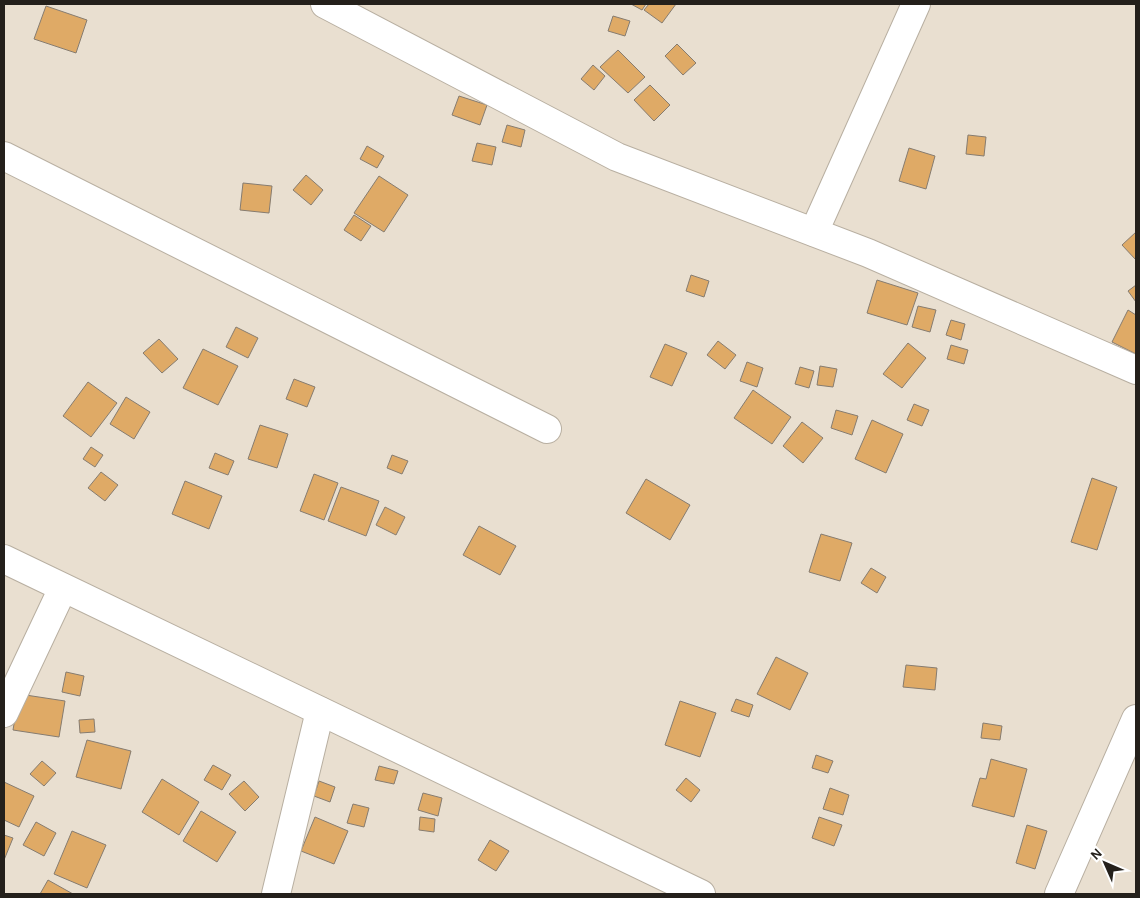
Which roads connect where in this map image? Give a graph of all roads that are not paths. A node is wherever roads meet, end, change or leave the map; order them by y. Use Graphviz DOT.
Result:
graph roads {
  1 [pos="325,4"];
  2 [pos="916,4"];
  3 [pos="4,156"];
  4 [pos="814,232"];
  5 [pos="1136,370"];
  6 [pos="547,430"];
  7 [pos="4,559"];
  8 [pos="63,588"];
  9 [pos="320,711"];
  10 [pos="4,713"];
  11 [pos="1136,719"];
  12 [pos="276,894"];
  13 [pos="701,894"];
  14 [pos="1059,894"];
  1 -- 4 [label="street"];
  2 -- 4 [label="street"];
  3 -- 6 [label="street"];
  4 -- 5 [label="street"];
  7 -- 8 [label="street"];
  8 -- 9 [label="street"];
  8 -- 10 [label="street"];
  9 -- 12 [label="street"];
  9 -- 13 [label="street"];
  11 -- 14 [label="street"];
}
